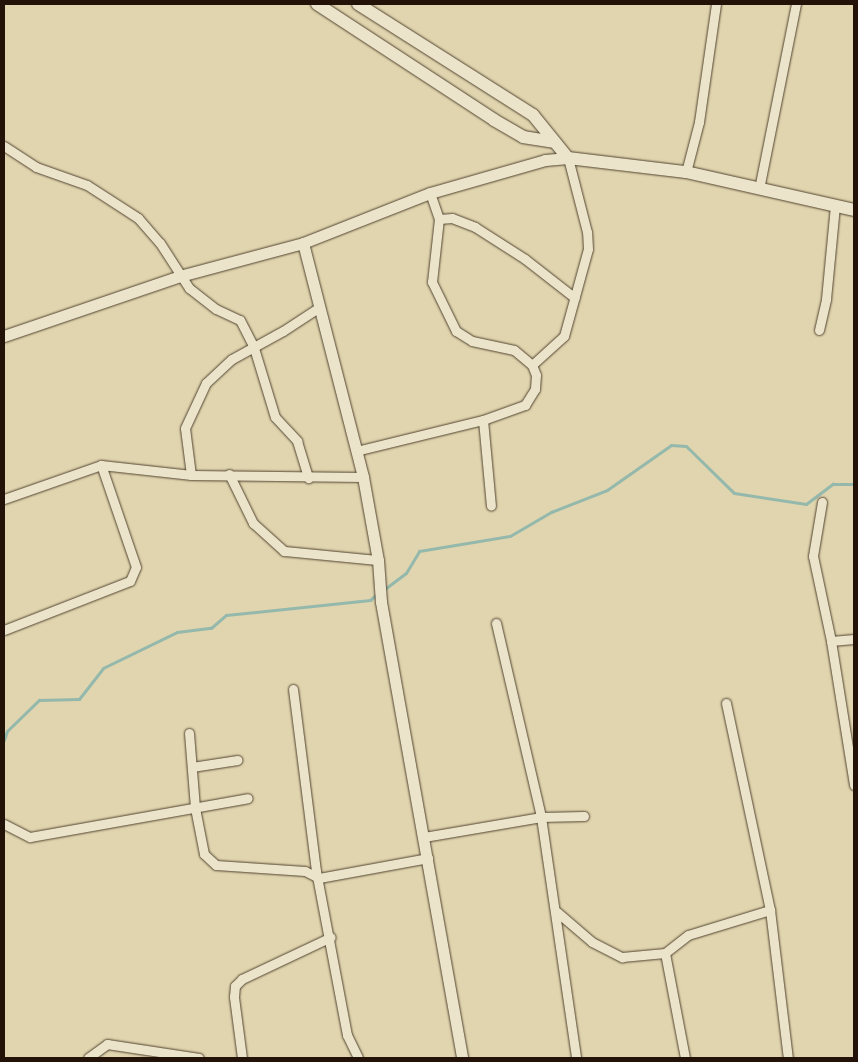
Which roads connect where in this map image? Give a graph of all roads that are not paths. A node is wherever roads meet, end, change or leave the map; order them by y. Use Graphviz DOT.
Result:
graph roads {
  1 [pos="319,4"];
  2 [pos="358,4"];
  3 [pos="716,4"];
  4 [pos="796,4"];
  5 [pos="424,46"];
  6 [pos="412,65"];
  7 [pos="554,142"];
  8 [pos="4,146"];
  9 [pos="568,158"];
  10 [pos="686,172"];
  11 [pos="758,188"];
  12 [pos="430,193"];
  13 [pos="835,206"];
  14 [pos="854,210"];
  15 [pos="439,220"];
  16 [pos="303,243"];
  17 [pos="180,276"];
  18 [pos="575,298"];
  19 [pos="318,308"];
  20 [pos="819,330"];
  21 [pos="4,336"];
  22 [pos="254,348"];
  23 [pos="532,365"];
  24 [pos="483,420"];
  25 [pos="356,451"];
  26 [pos="101,465"];
  27 [pos="229,474"];
  28 [pos="191,475"];
  29 [pos="363,477"];
  30 [pos="308,478"];
  31 [pos="4,499"];
  32 [pos="822,502"];
  33 [pos="491,506"];
  34 [pos="378,560"];
  35 [pos="496,623"];
  36 [pos="4,630"];
  37 [pos="854,639"];
  38 [pos="831,641"];
  39 [pos="293,689"];
  40 [pos="726,702"];
  41 [pos="189,733"];
  42 [pos="237,760"];
  43 [pos="192,767"];
  44 [pos="854,785"];
  45 [pos="248,798"];
  46 [pos="195,808"];
  47 [pos="584,816"];
  48 [pos="541,817"];
  49 [pos="4,824"];
  50 [pos="424,837"];
  51 [pos="428,858"];
  52 [pos="318,878"];
  53 [pos="770,910"];
  54 [pos="557,912"];
  55 [pos="331,937"];
  56 [pos="665,953"];
  57 [pos="88,1058"];
  58 [pos="199,1058"];
  59 [pos="242,1058"];
  60 [pos="358,1058"];
  61 [pos="462,1058"];
  62 [pos="576,1058"];
  63 [pos="685,1058"];
  64 [pos="788,1058"];
  1 -- 6 [label="main road"];
  2 -- 5 [label="main road"];
  3 -- 10 [label="street"];
  4 -- 11 [label="street"];
  5 -- 6 [label="main road"];
  5 -- 7 [label="main road"];
  6 -- 7 [label="main road"];
  7 -- 9 [label="main road"];
  8 -- 17 [label="street"];
  9 -- 10 [label="main road"];
  9 -- 12 [label="street"];
  9 -- 18 [label="street"];
  10 -- 11 [label="main road"];
  11 -- 13 [label="main road"];
  12 -- 15 [label="street"];
  12 -- 16 [label="street"];
  13 -- 14 [label="main road"];
  13 -- 20 [label="street"];
  15 -- 18 [label="street"];
  15 -- 23 [label="street"];
  16 -- 17 [label="street"];
  16 -- 19 [label="street"];
  17 -- 21 [label="street"];
  17 -- 22 [label="street"];
  18 -- 23 [label="street"];
  19 -- 22 [label="street"];
  19 -- 25 [label="street"];
  22 -- 28 [label="street"];
  22 -- 30 [label="street"];
  23 -- 24 [label="street"];
  24 -- 25 [label="street"];
  24 -- 33 [label="street"];
  25 -- 29 [label="street"];
  26 -- 28 [label="street"];
  26 -- 31 [label="street"];
  26 -- 36 [label="street"];
  27 -- 28 [label="street"];
  27 -- 30 [label="street"];
  27 -- 34 [label="street"];
  29 -- 30 [label="street"];
  29 -- 34 [label="street"];
  32 -- 38 [label="street"];
  34 -- 50 [label="street"];
  35 -- 48 [label="street"];
  37 -- 38 [label="street"];
  38 -- 44 [label="street"];
  39 -- 52 [label="street"];
  40 -- 53 [label="street"];
  41 -- 43 [label="street"];
  42 -- 43 [label="street"];
  43 -- 46 [label="street"];
  45 -- 46 [label="street"];
  46 -- 49 [label="street"];
  46 -- 52 [label="street"];
  47 -- 48 [label="street"];
  48 -- 50 [label="street"];
  48 -- 54 [label="street"];
  50 -- 51 [label="street"];
  51 -- 52 [label="street"];
  51 -- 61 [label="street"];
  52 -- 55 [label="street"];
  53 -- 56 [label="street"];
  53 -- 64 [label="street"];
  54 -- 56 [label="street"];
  54 -- 62 [label="street"];
  55 -- 59 [label="street"];
  55 -- 60 [label="street"];
  56 -- 63 [label="street"];
  57 -- 58 [label="street"];
}
